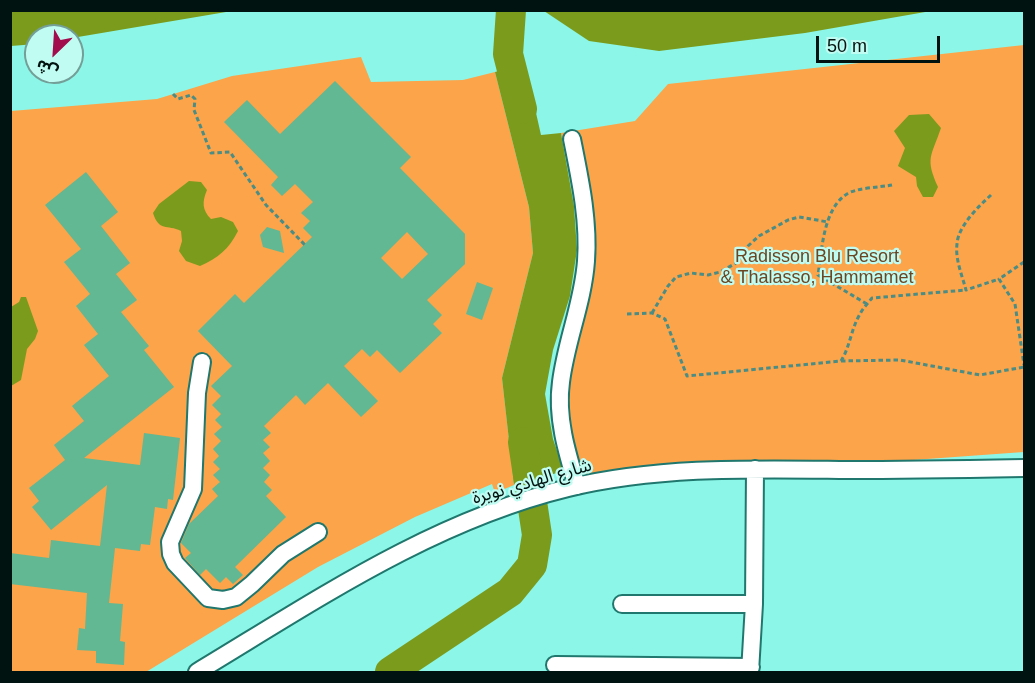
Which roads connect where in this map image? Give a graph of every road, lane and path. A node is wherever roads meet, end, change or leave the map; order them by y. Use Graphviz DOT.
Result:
graph roads {
  1 [pos="173,94"];
  2 [pos="572,139"];
  3 [pos="892,185"];
  4 [pos="991,195"];
  5 [pos="828,222"];
  6 [pos="305,244"];
  7 [pos="1024,262"];
  8 [pos="999,279"];
  9 [pos="966,290"];
  10 [pos="867,304"];
  11 [pos="652,313"];
  12 [pos="627,314"];
  13 [pos="841,361"];
  14 [pos="202,362"];
  15 [pos="1024,366"];
  16 [pos="1024,468"];
  17 [pos="755,469"];
  18 [pos="571,487"];
  19 [pos="318,532"];
  20 [pos="622,604"];
  21 [pos="754,604"];
  22 [pos="555,664"];
  23 [pos="750,670"];
  24 [pos="197,672"];
  1 -- 6 [label="path"];
  2 -- 18 [label="street"];
  3 -- 5 [label="path"];
  4 -- 9 [label="path"];
  5 -- 10 [label="path"];
  5 -- 11 [label="path"];
  7 -- 8 [label="path"];
  8 -- 9 [label="path"];
  8 -- 15 [label="path"];
  9 -- 10 [label="path"];
  10 -- 13 [label="path"];
  11 -- 12 [label="path"];
  11 -- 13 [label="path"];
  13 -- 15 [label="path"];
  14 -- 19 [label="street"];
  16 -- 17 [label="street, شارع الهادي نويرة"];
  17 -- 18 [label="street, شارع الهادي نويرة"];
  17 -- 21 [label="street"];
  18 -- 24 [label="street, شارع الهادي نويرة"];
  20 -- 21 [label="street"];
  21 -- 23 [label="street"];
  22 -- 23 [label="street"];
}
